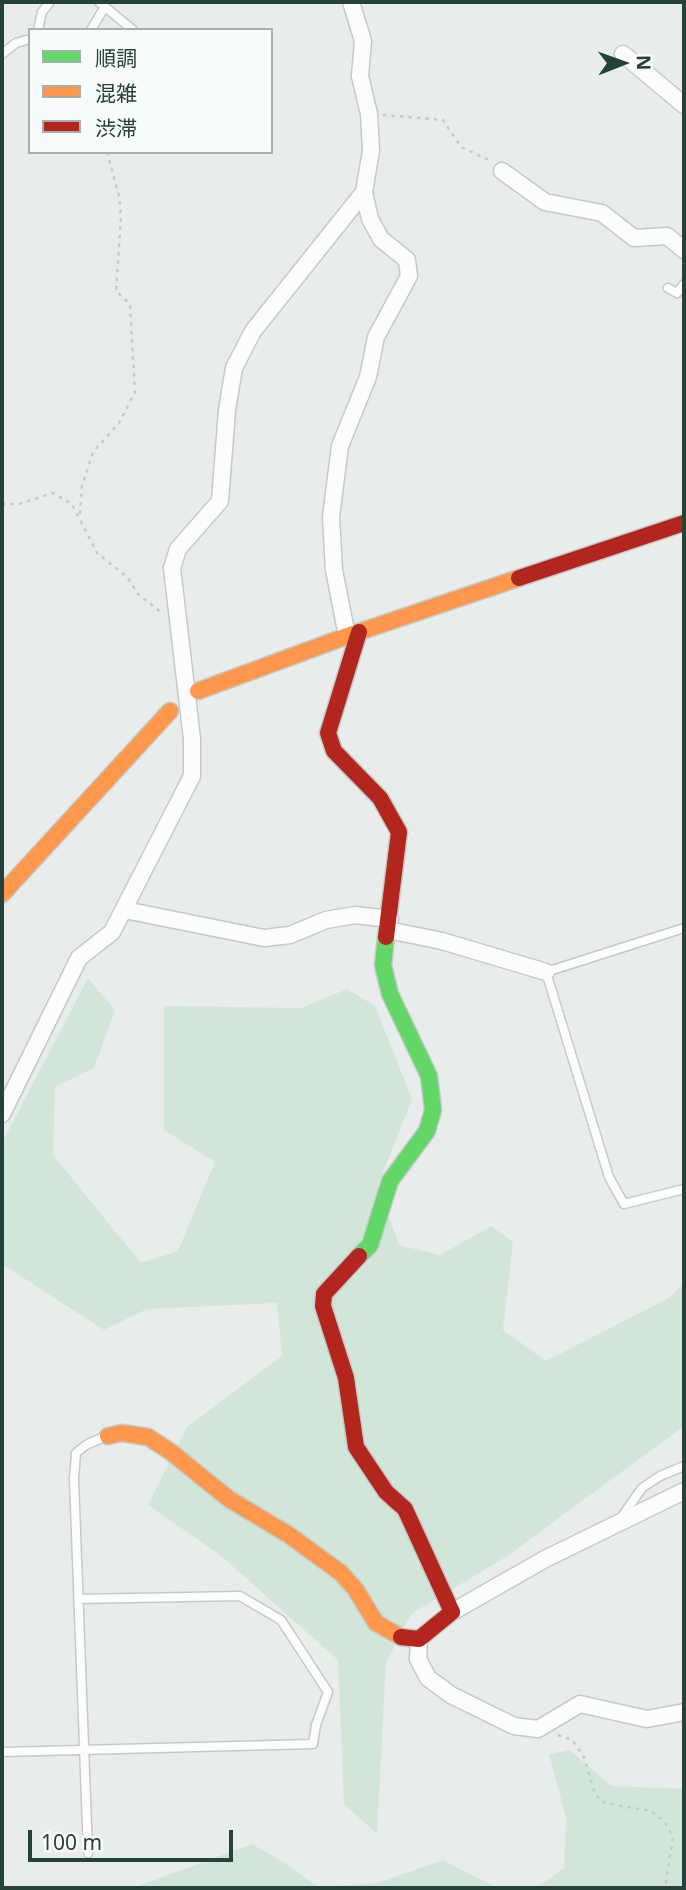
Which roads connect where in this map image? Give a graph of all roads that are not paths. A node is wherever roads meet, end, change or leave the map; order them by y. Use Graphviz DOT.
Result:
graph roads {
  1 [pos="50,2"];
  2 [pos="351,2"];
  3 [pos="101,5"];
  4 [pos="38,28"];
  5 [pos="92,28"];
  6 [pos="130,28"];
  7 [pos="28,40"];
  8 [pos="2,54"];
  9 [pos="623,54"];
  10 [pos="684,104"];
  11 [pos="502,172"];
  12 [pos="364,192"];
  13 [pos="684,250"];
  14 [pos="684,284"];
  15 [pos="668,288"];
  16 [pos="684,523"];
  17 [pos="353,634"];
  18 [pos="198,691"];
  19 [pos="170,711"];
  20 [pos="2,894"];
  21 [pos="125,910"];
  22 [pos="389,925"];
  23 [pos="684,928"];
  24 [pos="546,972"];
  25 [pos="2,1114"];
  26 [pos="684,1189"];
  27 [pos="108,1436"];
  28 [pos="684,1466"];
  29 [pos="684,1491"];
  30 [pos="618,1523"];
  31 [pos="78,1599"];
  32 [pos="452,1612"];
  33 [pos="419,1639"];
  34 [pos="684,1712"];
  35 [pos="2,1752"];
  36 [pos="83,1752"];
  37 [pos="88,1853"];
  1 -- 4 [label="lane"];
  2 -- 12 [label="street"];
  3 -- 5 [label="lane"];
  3 -- 6 [label="lane"];
  7 -- 8 [label="lane"];
  9 -- 10 [label="street"];
  11 -- 13 [label="street"];
  12 -- 17 [label="street"];
  12 -- 21 [label="street"];
  14 -- 15 [label="lane"];
  16 -- 17 [label="street"];
  17 -- 18 [label="street"];
  17 -- 22 [label="street"];
  19 -- 20 [label="street"];
  21 -- 22 [label="street"];
  21 -- 25 [label="street"];
  22 -- 24 [label="street"];
  22 -- 32 [label="street"];
  23 -- 24 [label="lane"];
  24 -- 26 [label="lane"];
  27 -- 31 [label="lane"];
  27 -- 33 [label="street"];
  28 -- 30 [label="lane"];
  29 -- 30 [label="street"];
  30 -- 32 [label="street"];
  31 -- 36 [label="lane"];
  31 -- 36 [label="lane"];
  32 -- 33 [label="street"];
  33 -- 34 [label="street"];
  35 -- 36 [label="lane"];
  36 -- 37 [label="lane"];
}
